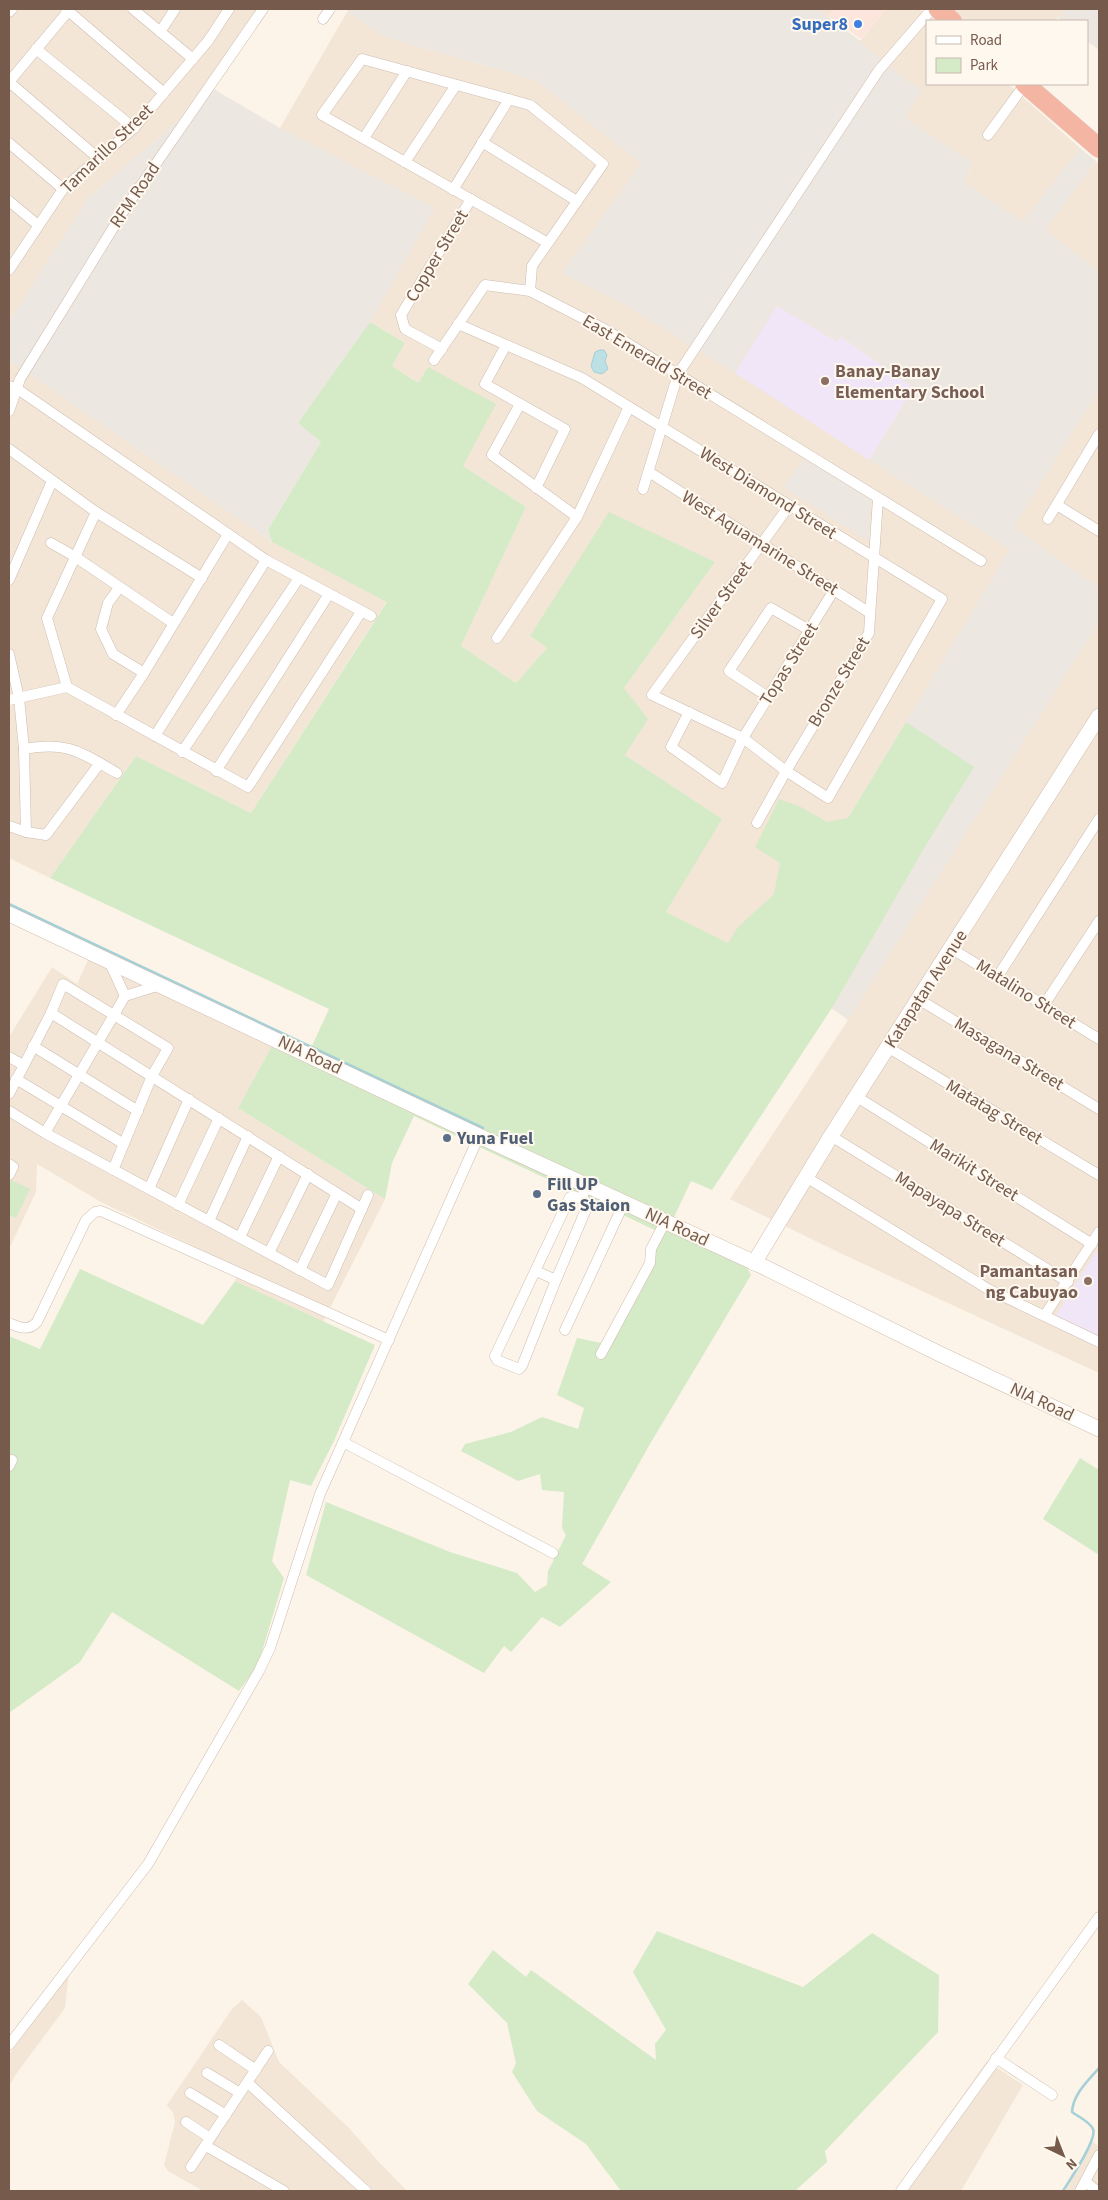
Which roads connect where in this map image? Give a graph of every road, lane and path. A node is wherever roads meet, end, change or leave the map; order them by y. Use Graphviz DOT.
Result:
graph roads {
  1 [pos="12,9"];
  2 [pos="68,9"];
  3 [pos="133,9"];
  4 [pos="175,9"];
  5 [pos="229,9"];
  6 [pos="264,9"];
  7 [pos="330,9"];
  8 [pos="932,9"];
  9 [pos="938,9"];
  10 [pos="9,12"];
  11 [pos="323,19"];
  12 [pos="951,20"];
  13 [pos="160,32"];
  14 [pos="36,49"];
  15 [pos="192,59"];
  16 [pos="407,71"];
  17 [pos="9,82"];
  18 [pos="456,85"];
  19 [pos="1024,85"];
  20 [pos="1026,85"];
  21 [pos="164,93"];
  22 [pos="509,99"];
  23 [pos="134,128"];
  24 [pos="988,135"];
  25 [pos="364,138"];
  26 [pos="482,142"];
  27 [pos="9,143"];
  28 [pos="1099,148"];
  29 [pos="98,158"];
  30 [pos="405,162"];
  31 [pos="62,188"];
  32 [pos="453,190"];
  33 [pos="471,200"];
  34 [pos="9,201"];
  35 [pos="577,201"];
  36 [pos="38,225"];
  37 [pos="548,243"];
  38 [pos="10,266"];
  39 [pos="530,292"];
  40 [pos="458,324"];
  41 [pos="506,345"];
  42 [pos="442,349"];
  43 [pos="434,360"];
  44 [pos="678,374"];
  45 [pos="12,387"];
  46 [pos="520,404"];
  47 [pos="629,407"];
  48 [pos="9,411"];
  49 [pos="662,428"];
  50 [pos="1099,434"];
  51 [pos="9,449"];
  52 [pos="649,472"];
  53 [pos="52,481"];
  54 [pos="536,488"];
  55 [pos="643,489"];
  56 [pos="878,498"];
  57 [pos="1057,505"];
  58 [pos="789,506"];
  59 [pos="96,512"];
  60 [pos="576,518"];
  61 [pos="1048,519"];
  62 [pos="1098,528"];
  63 [pos="228,534"];
  64 [pos="51,543"];
  65 [pos="762,544"];
  66 [pos="74,556"];
  67 [pos="874,558"];
  68 [pos="266,560"];
  69 [pos="981,561"];
  70 [pos="202,578"];
  71 [pos="299,578"];
  72 [pos="9,580"];
  73 [pos="119,588"];
  74 [pos="834,590"];
  75 [pos="329,594"];
  76 [pos="361,612"];
  77 [pos="870,613"];
  78 [pos="371,616"];
  79 [pos="173,623"];
  80 [pos="809,630"];
  81 [pos="497,638"];
  82 [pos="9,654"];
  83 [pos="144,673"];
  84 [pos="67,687"];
  85 [pos="768,697"];
  86 [pos="19,698"];
  87 [pos="9,700"];
  88 [pos="689,712"];
  89 [pos="116,715"];
  90 [pos="1099,716"];
  91 [pos="155,736"];
  92 [pos="743,738"];
  93 [pos="24,749"];
  94 [pos="182,752"];
  95 [pos="100,763"];
  96 [pos="216,771"];
  97 [pos="786,771"];
  98 [pos="117,773"];
  99 [pos="1099,820"];
  100 [pos="757,824"];
  101 [pos="9,826"];
  102 [pos="26,832"];
  103 [pos="9,914"];
  104 [pos="1099,921"];
  105 [pos="952,949"];
  106 [pos="108,960"];
  107 [pos="998,976"];
  108 [pos="161,984"];
  109 [pos="125,996"];
  110 [pos="920,1000"];
  111 [pos="1044,1005"];
  112 [pos="51,1013"];
  113 [pos="114,1015"];
  114 [pos="1099,1040"];
  115 [pos="98,1042"];
  116 [pos="33,1046"];
  117 [pos="889,1048"];
  118 [pos="9,1057"];
  119 [pos="23,1065"];
  120 [pos="79,1075"];
  121 [pos="152,1076"];
  122 [pos="16,1079"];
  123 [pos="9,1094"];
  124 [pos="857,1096"];
  125 [pos="189,1099"];
  126 [pos="61,1106"];
  127 [pos="1099,1109"];
  128 [pos="9,1111"];
  129 [pos="138,1111"];
  130 [pos="219,1118"];
  131 [pos="44,1133"];
  132 [pos="248,1136"];
  133 [pos="479,1136"];
  134 [pos="831,1136"];
  135 [pos="124,1144"];
  136 [pos="279,1156"];
  137 [pos="9,1164"];
  138 [pos="113,1170"];
  139 [pos="308,1174"];
  140 [pos="9,1175"];
  141 [pos="1099,1175"];
  142 [pos="806,1177"];
  143 [pos="149,1189"];
  144 [pos="584,1192"];
  145 [pos="337,1193"];
  146 [pos="368,1195"];
  147 [pos="624,1203"];
  148 [pos="178,1204"];
  149 [pos="362,1209"];
  150 [pos="209,1221"];
  151 [pos="666,1222"];
  152 [pos="1099,1232"];
  153 [pos="240,1237"];
  154 [pos="1092,1244"];
  155 [pos="269,1253"];
  156 [pos="754,1263"];
  157 [pos="300,1270"];
  158 [pos="536,1271"];
  159 [pos="556,1280"];
  160 [pos="1068,1282"];
  161 [pos="1045,1316"];
  162 [pos="9,1323"];
  163 [pos="565,1330"];
  164 [pos="388,1340"];
  165 [pos="1099,1342"];
  166 [pos="601,1354"];
  167 [pos="1099,1429"];
  168 [pos="343,1442"];
  169 [pos="552,1553"];
  170 [pos="1099,1916"];
  171 [pos="9,2045"];
  172 [pos="219,2045"];
  173 [pos="268,2051"];
  174 [pos="996,2058"];
  175 [pos="256,2070"];
  176 [pos="207,2073"];
  177 [pos="248,2082"];
  178 [pos="190,2093"];
  179 [pos="240,2093"];
  180 [pos="1052,2095"];
  181 [pos="226,2115"];
  182 [pos="186,2122"];
  183 [pos="208,2142"];
  184 [pos="1099,2155"];
  185 [pos="191,2167"];
  186 [pos="1083,2187"];
  187 [pos="284,2191"];
  188 [pos="366,2191"];
  189 [pos="901,2191"];
  190 [pos="1097,2191"];
  1 -- 10 [label="street"];
  2 -- 14 [label="street"];
  2 -- 21 [label="street"];
  3 -- 13 [label="street"];
  4 -- 13 [label="street"];
  5 -- 15 [label="street, Tamarillo Street"];
  6 -- 45 [label="street, RFM Road"];
  7 -- 11 [label="street"];
  8 -- 44 [label="street"];
  9 -- 12 [label="highway"];
  13 -- 15 [label="street"];
  14 -- 17 [label="street"];
  14 -- 23 [label="street"];
  15 -- 21 [label="street, Tamarillo Street"];
  16 -- 18 [label="street"];
  16 -- 25 [label="street"];
  16 -- 25 [label="street"];
  17 -- 29 [label="street"];
  18 -- 22 [label="street"];
  18 -- 30 [label="street"];
  19 -- 24 [label="street"];
  20 -- 28 [label="highway"];
  21 -- 23 [label="street, Tamarillo Street"];
  22 -- 26 [label="street"];
  22 -- 35 [label="street"];
  23 -- 29 [label="street, Tamarillo Street"];
  25 -- 30 [label="street"];
  26 -- 32 [label="street"];
  26 -- 35 [label="street"];
  27 -- 31 [label="street"];
  29 -- 31 [label="street, Tamarillo Street"];
  30 -- 32 [label="street"];
  31 -- 36 [label="street, Tamarillo Street"];
  32 -- 33 [label="street"];
  33 -- 37 [label="street"];
  33 -- 42 [label="street, Copper Street"];
  34 -- 36 [label="street"];
  35 -- 37 [label="street"];
  36 -- 38 [label="street, Tamarillo Street"];
  37 -- 39 [label="street"];
  39 -- 40 [label="street, East Emerald Street"];
  39 -- 44 [label="street, East Emerald Street"];
  40 -- 41 [label="street, West Diamond Street"];
  40 -- 42 [label="street, East Emerald Street"];
  41 -- 46 [label="street"];
  41 -- 47 [label="street, West Diamond Street"];
  42 -- 43 [label="street, East Emerald Street"];
  44 -- 49 [label="street"];
  44 -- 56 [label="street, East Emerald Street"];
  45 -- 48 [label="street, RFM Road"];
  45 -- 63 [label="street"];
  46 -- 54 [label="street"];
  46 -- 54 [label="street"];
  47 -- 49 [label="street, West Diamond Street"];
  47 -- 60 [label="street"];
  49 -- 52 [label="street"];
  49 -- 58 [label="street, West Diamond Street"];
  50 -- 57 [label="street"];
  51 -- 53 [label="street"];
  52 -- 55 [label="street"];
  52 -- 65 [label="street, West Aquamarine Street"];
  53 -- 59 [label="street"];
  53 -- 72 [label="street"];
  54 -- 60 [label="street"];
  56 -- 67 [label="street, Bronze Street"];
  56 -- 69 [label="street, East Emerald Street"];
  57 -- 61 [label="street"];
  57 -- 62 [label="street"];
  58 -- 65 [label="street, Silver Street"];
  58 -- 67 [label="street, West Diamond Street"];
  59 -- 66 [label="street"];
  59 -- 70 [label="street"];
  60 -- 81 [label="street"];
  63 -- 68 [label="street"];
  63 -- 70 [label="street"];
  64 -- 66 [label="street"];
  65 -- 74 [label="street, West Aquamarine Street"];
  65 -- 88 [label="street, Silver Street"];
  66 -- 73 [label="street"];
  66 -- 84 [label="street"];
  67 -- 77 [label="street, Bronze Street"];
  67 -- 97 [label="street, West Diamond Street"];
  68 -- 71 [label="street"];
  68 -- 91 [label="street"];
  70 -- 79 [label="street"];
  71 -- 75 [label="street"];
  71 -- 94 [label="street"];
  73 -- 79 [label="street"];
  73 -- 83 [label="street"];
  74 -- 77 [label="street, West Aquamarine Street"];
  74 -- 80 [label="street, Topas Street"];
  75 -- 76 [label="street"];
  75 -- 96 [label="street"];
  76 -- 78 [label="street"];
  76 -- 96 [label="street"];
  77 -- 97 [label="street, Bronze Street"];
  79 -- 83 [label="street"];
  80 -- 85 [label="street, Topas Street"];
  80 -- 85 [label="street"];
  82 -- 86 [label="street"];
  83 -- 89 [label="street"];
  84 -- 86 [label="street"];
  84 -- 89 [label="street"];
  85 -- 92 [label="street, Topas Street"];
  86 -- 87 [label="street"];
  86 -- 93 [label="street"];
  88 -- 92 [label="street"];
  88 -- 92 [label="street, Topas Street"];
  89 -- 91 [label="street"];
  90 -- 105 [label="street, Katapatan Avenue"];
  91 -- 94 [label="street"];
  92 -- 97 [label="street"];
  93 -- 95 [label="street"];
  93 -- 102 [label="street"];
  94 -- 96 [label="street"];
  95 -- 98 [label="street"];
  95 -- 102 [label="street"];
  97 -- 100 [label="street, Bronze Street"];
  99 -- 107 [label="street"];
  101 -- 102 [label="street"];
  103 -- 106 [label="street, NIA Road"];
  104 -- 111 [label="street"];
  105 -- 107 [label="street, Matalino Street"];
  105 -- 110 [label="street, Katapatan Avenue"];
  106 -- 108 [label="street, NIA Road"];
  106 -- 109 [label="street"];
  107 -- 111 [label="street, Matalino Street"];
  108 -- 109 [label="street"];
  108 -- 133 [label="street, NIA Road"];
  109 -- 113 [label="street"];
  110 -- 117 [label="street, Katapatan Avenue"];
  110 -- 127 [label="street, Masagana Street"];
  111 -- 114 [label="street, Matalino Street"];
  112 -- 113 [label="street"];
  112 -- 115 [label="street"];
  112 -- 116 [label="street"];
  113 -- 115 [label="street"];
  113 -- 121 [label="street"];
  115 -- 120 [label="street"];
  115 -- 121 [label="street"];
  116 -- 119 [label="street"];
  116 -- 120 [label="street"];
  117 -- 124 [label="street, Katapatan Avenue"];
  117 -- 141 [label="street, Matatag Street"];
  118 -- 119 [label="street"];
  119 -- 122 [label="street"];
  120 -- 126 [label="street"];
  120 -- 129 [label="street"];
  121 -- 125 [label="street"];
  121 -- 129 [label="street"];
  122 -- 123 [label="street"];
  122 -- 126 [label="street"];
  124 -- 134 [label="street, Katapatan Avenue"];
  124 -- 154 [label="street, Marikit Street"];
  125 -- 130 [label="street"];
  125 -- 143 [label="street"];
  126 -- 131 [label="street"];
  126 -- 135 [label="street"];
  128 -- 131 [label="street"];
  129 -- 135 [label="street"];
  130 -- 132 [label="street"];
  130 -- 148 [label="street"];
  131 -- 138 [label="street"];
  132 -- 136 [label="street"];
  132 -- 150 [label="street"];
  133 -- 144 [label="street, NIA Road"];
  133 -- 164 [label="street"];
  134 -- 142 [label="street, Katapatan Avenue"];
  134 -- 160 [label="street, Mapayapa Street"];
  135 -- 138 [label="street"];
  136 -- 139 [label="street"];
  136 -- 153 [label="street"];
  137 -- 140 [label="street"];
  138 -- 143 [label="street"];
  139 -- 145 [label="street"];
  139 -- 155 [label="street"];
  142 -- 156 [label="street, Katapatan Avenue"];
  142 -- 161 [label="street"];
  143 -- 148 [label="street"];
  144 -- 147 [label="street, NIA Road"];
  144 -- 158 [label="street"];
  144 -- 159 [label="street"];
  145 -- 149 [label="street"];
  145 -- 157 [label="street"];
  146 -- 149 [label="street"];
  147 -- 151 [label="street, NIA Road"];
  147 -- 163 [label="street"];
  148 -- 150 [label="street"];
  149 -- 157 [label="street"];
  150 -- 153 [label="street"];
  151 -- 156 [label="street, NIA Road"];
  151 -- 166 [label="street"];
  152 -- 154 [label="street"];
  153 -- 155 [label="street"];
  154 -- 160 [label="street"];
  155 -- 157 [label="street"];
  156 -- 167 [label="street, NIA Road"];
  158 -- 159 [label="street"];
  158 -- 159 [label="street"];
  160 -- 161 [label="street"];
  161 -- 165 [label="street"];
  162 -- 164 [label="street"];
  164 -- 168 [label="street"];
  168 -- 169 [label="street"];
  168 -- 171 [label="street"];
  170 -- 174 [label="street"];
  172 -- 175 [label="street"];
  173 -- 175 [label="street"];
  174 -- 180 [label="street"];
  174 -- 189 [label="street"];
  175 -- 177 [label="street"];
  176 -- 179 [label="street"];
  177 -- 179 [label="street"];
  177 -- 188 [label="street"];
  178 -- 181 [label="street"];
  179 -- 181 [label="street"];
  181 -- 183 [label="street"];
  182 -- 183 [label="street"];
  183 -- 185 [label="street"];
  183 -- 187 [label="street"];
  184 -- 186 [label="street"];
  186 -- 190 [label="street"];
}
